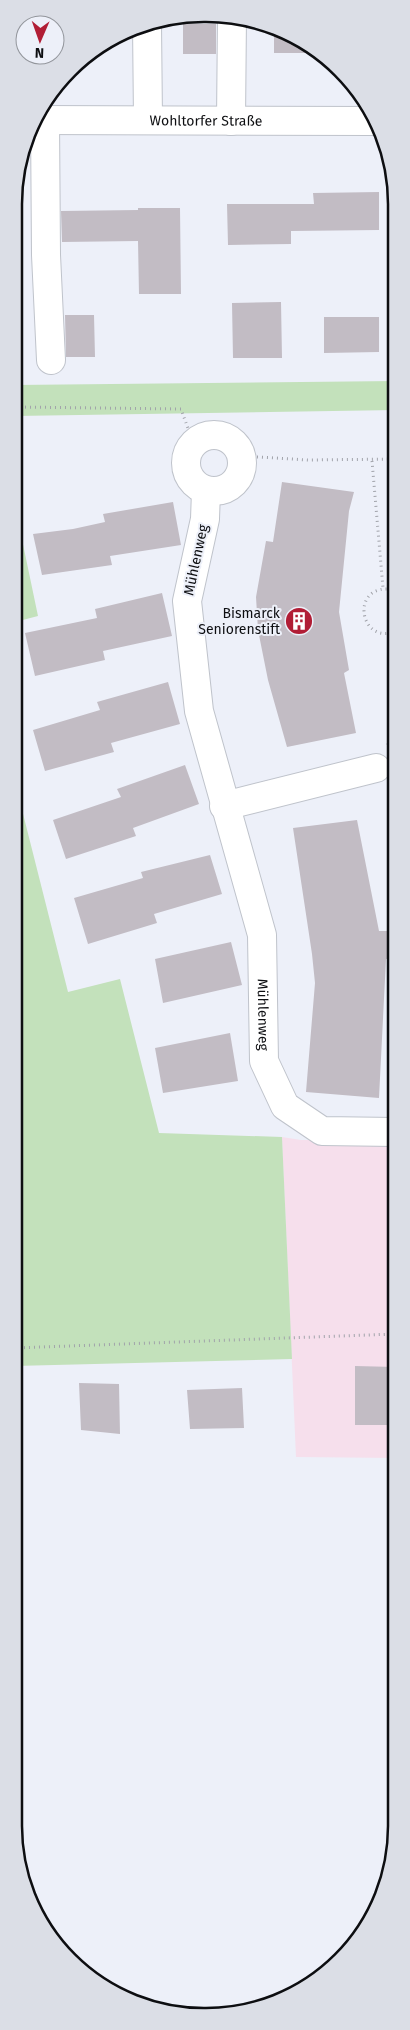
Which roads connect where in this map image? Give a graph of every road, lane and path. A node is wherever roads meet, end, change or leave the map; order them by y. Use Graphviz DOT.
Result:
graph roads {
  1 [pos="232,24"];
  2 [pos="148,32"];
  3 [pos="43,120"];
  4 [pos="148,120"];
  5 [pos="231,121"];
  6 [pos="367,121"];
  7 [pos="41,124"];
  8 [pos="51,360"];
  9 [pos="22,406"];
  10 [pos="193,442"];
  11 [pos="242,456"];
  12 [pos="388,460"];
  13 [pos="372,461"];
  14 [pos="206,491"];
  15 [pos="383,588"];
  16 [pos="388,589"];
  17 [pos="388,634"];
  18 [pos="376,768"];
  19 [pos="224,806"];
  20 [pos="388,1132"];
  21 [pos="388,1334"];
  22 [pos="22,1348"];
  1 -- 5 [label="street"];
  2 -- 4 [label="street"];
  3 -- 4 [label="street, Wohltorfer Straße"];
  4 -- 5 [label="street, Wohltorfer Straße"];
  5 -- 6 [label="street, Wohltorfer Straße"];
  7 -- 8 [label="street"];
  9 -- 10 [label="path"];
  10 -- 11 [label="street"];
  10 -- 14 [label="street"];
  11 -- 13 [label="path"];
  11 -- 14 [label="street"];
  12 -- 13 [label="path"];
  13 -- 15 [label="path"];
  14 -- 19 [label="street, Mühlenweg"];
  15 -- 16 [label="path"];
  15 -- 17 [label="path"];
  18 -- 19 [label="street"];
  19 -- 20 [label="street, Mühlenweg"];
  21 -- 22 [label="path"];
}
